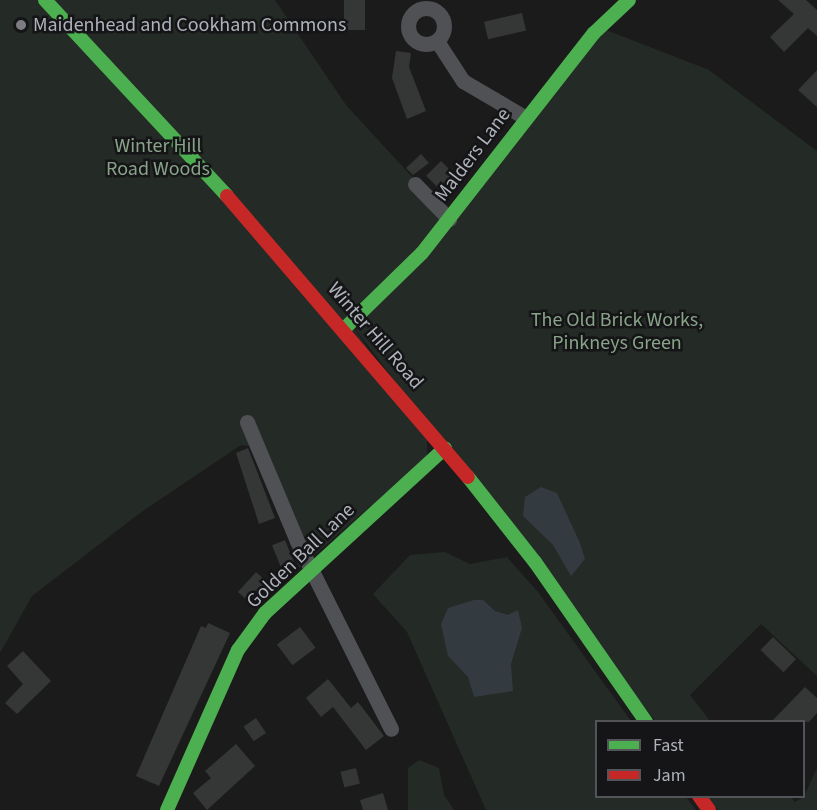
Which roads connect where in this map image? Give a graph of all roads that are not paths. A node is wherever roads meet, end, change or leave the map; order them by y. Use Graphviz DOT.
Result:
graph roads {
  1 [pos="45,0"];
  2 [pos="629,0"];
  3 [pos="437,41"];
  4 [pos="526,118"];
  5 [pos="415,184"];
  6 [pos="449,219"];
  7 [pos="343,330"];
  8 [pos="247,422"];
  9 [pos="445,448"];
  10 [pos="310,569"];
  11 [pos="645,720"];
  12 [pos="391,729"];
  13 [pos="167,810"];
  1 -- 7 [label="street, Winter Hill Road"];
  2 -- 4 [label="street, Malders Lane"];
  3 -- 4 [label="street"];
  4 -- 6 [label="street, Malders Lane"];
  5 -- 6 [label="street"];
  6 -- 7 [label="street, Malders Lane"];
  7 -- 9 [label="street, Winter Hill Road"];
  8 -- 10 [label="street"];
  9 -- 10 [label="street, Golden Ball Lane"];
  9 -- 11 [label="street, Winter Hill Road"];
  10 -- 12 [label="street"];
  10 -- 13 [label="street, Golden Ball Lane"];
}
